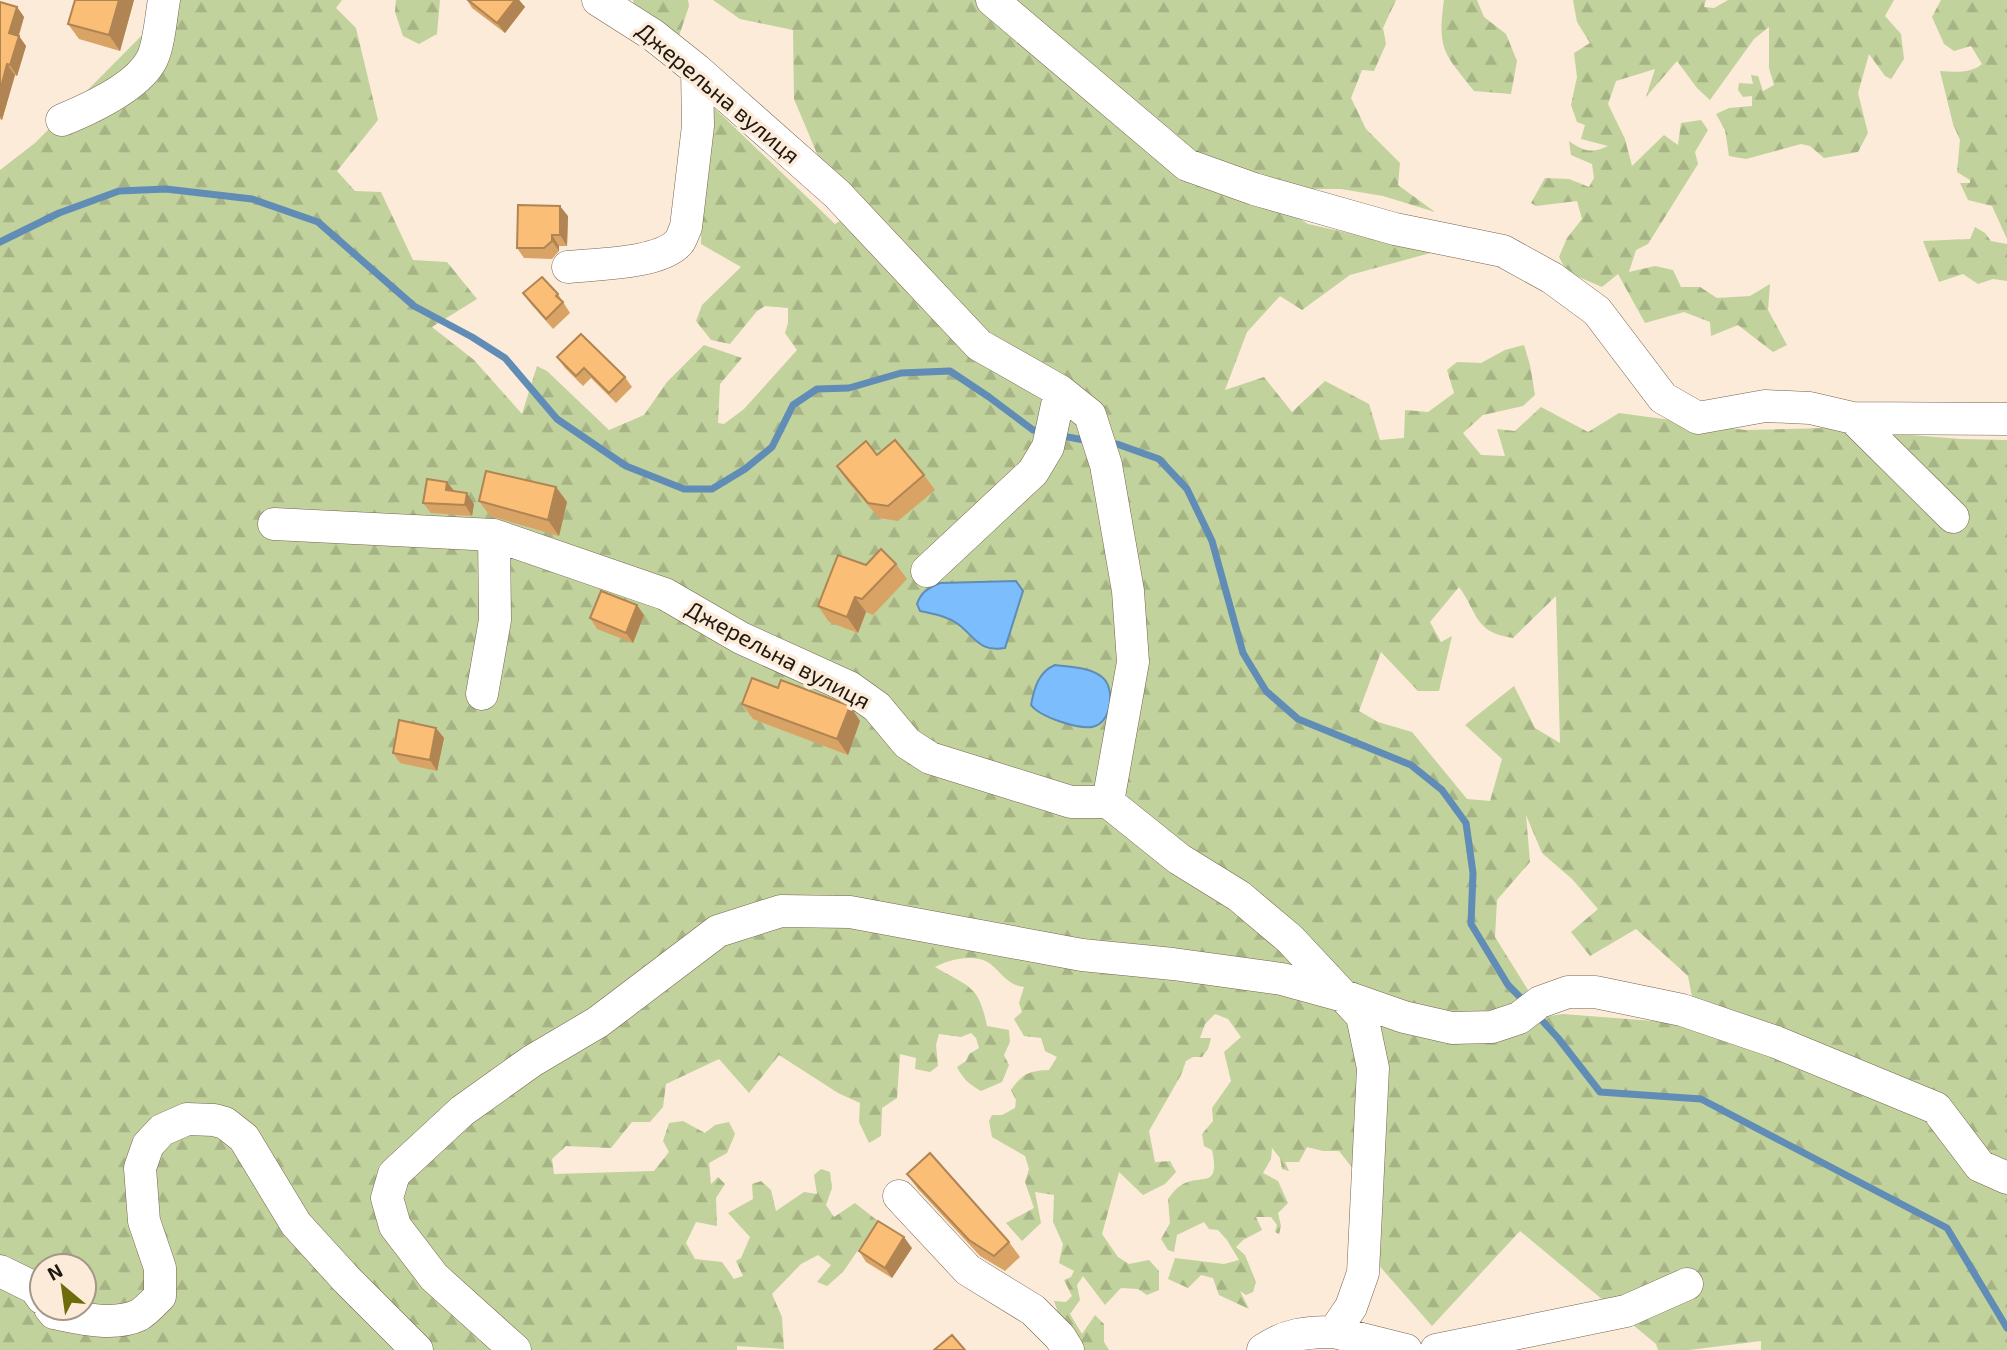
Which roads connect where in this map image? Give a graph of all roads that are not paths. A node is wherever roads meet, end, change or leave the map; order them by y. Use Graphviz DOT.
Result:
graph roads {
  1 [pos="164,0"];
  2 [pos="598,0"];
  3 [pos="992,0"];
  4 [pos="697,70"];
  5 [pos="62,120"];
  6 [pos="568,267"];
  7 [pos="1060,391"];
  8 [pos="1853,418"];
  9 [pos="2007,419"];
  10 [pos="1953,517"];
  11 [pos="274,524"];
  12 [pos="494,535"];
  13 [pos="927,571"];
  14 [pos="482,694"];
  15 [pos="1108,802"];
  16 [pos="1344,996"];
  17 [pos="2007,1178"];
  18 [pos="899,1196"];
  19 [pos="0,1271"];
  20 [pos="1687,1284"];
  21 [pos="28,1285"];
  22 [pos="98,1320"];
  23 [pos="1334,1332"];
  24 [pos="417,1350"];
  25 [pos="515,1350"];
  26 [pos="1068,1350"];
  27 [pos="1263,1350"];
  28 [pos="1406,1350"];
  29 [pos="1436,1350"];
  1 -- 5 [label="street"];
  2 -- 4 [label="street, Джерельна вулиця"];
  3 -- 8 [label="street"];
  4 -- 6 [label="street"];
  4 -- 7 [label="street, Джерельна вулиця"];
  7 -- 13 [label="street"];
  7 -- 15 [label="street, Джерельна вулиця"];
  8 -- 9 [label="street"];
  8 -- 10 [label="street"];
  11 -- 12 [label="street, Джерельна вулиця"];
  12 -- 14 [label="street"];
  12 -- 15 [label="street, Джерельна вулиця"];
  15 -- 16 [label="street"];
  16 -- 17 [label="street"];
  16 -- 23 [label="street"];
  16 -- 25 [label="street"];
  18 -- 26 [label="street"];
  19 -- 21 [label="street"];
  20 -- 29 [label="street"];
  22 -- 24 [label="street"];
  23 -- 27 [label="street"];
  23 -- 28 [label="street"];
}
